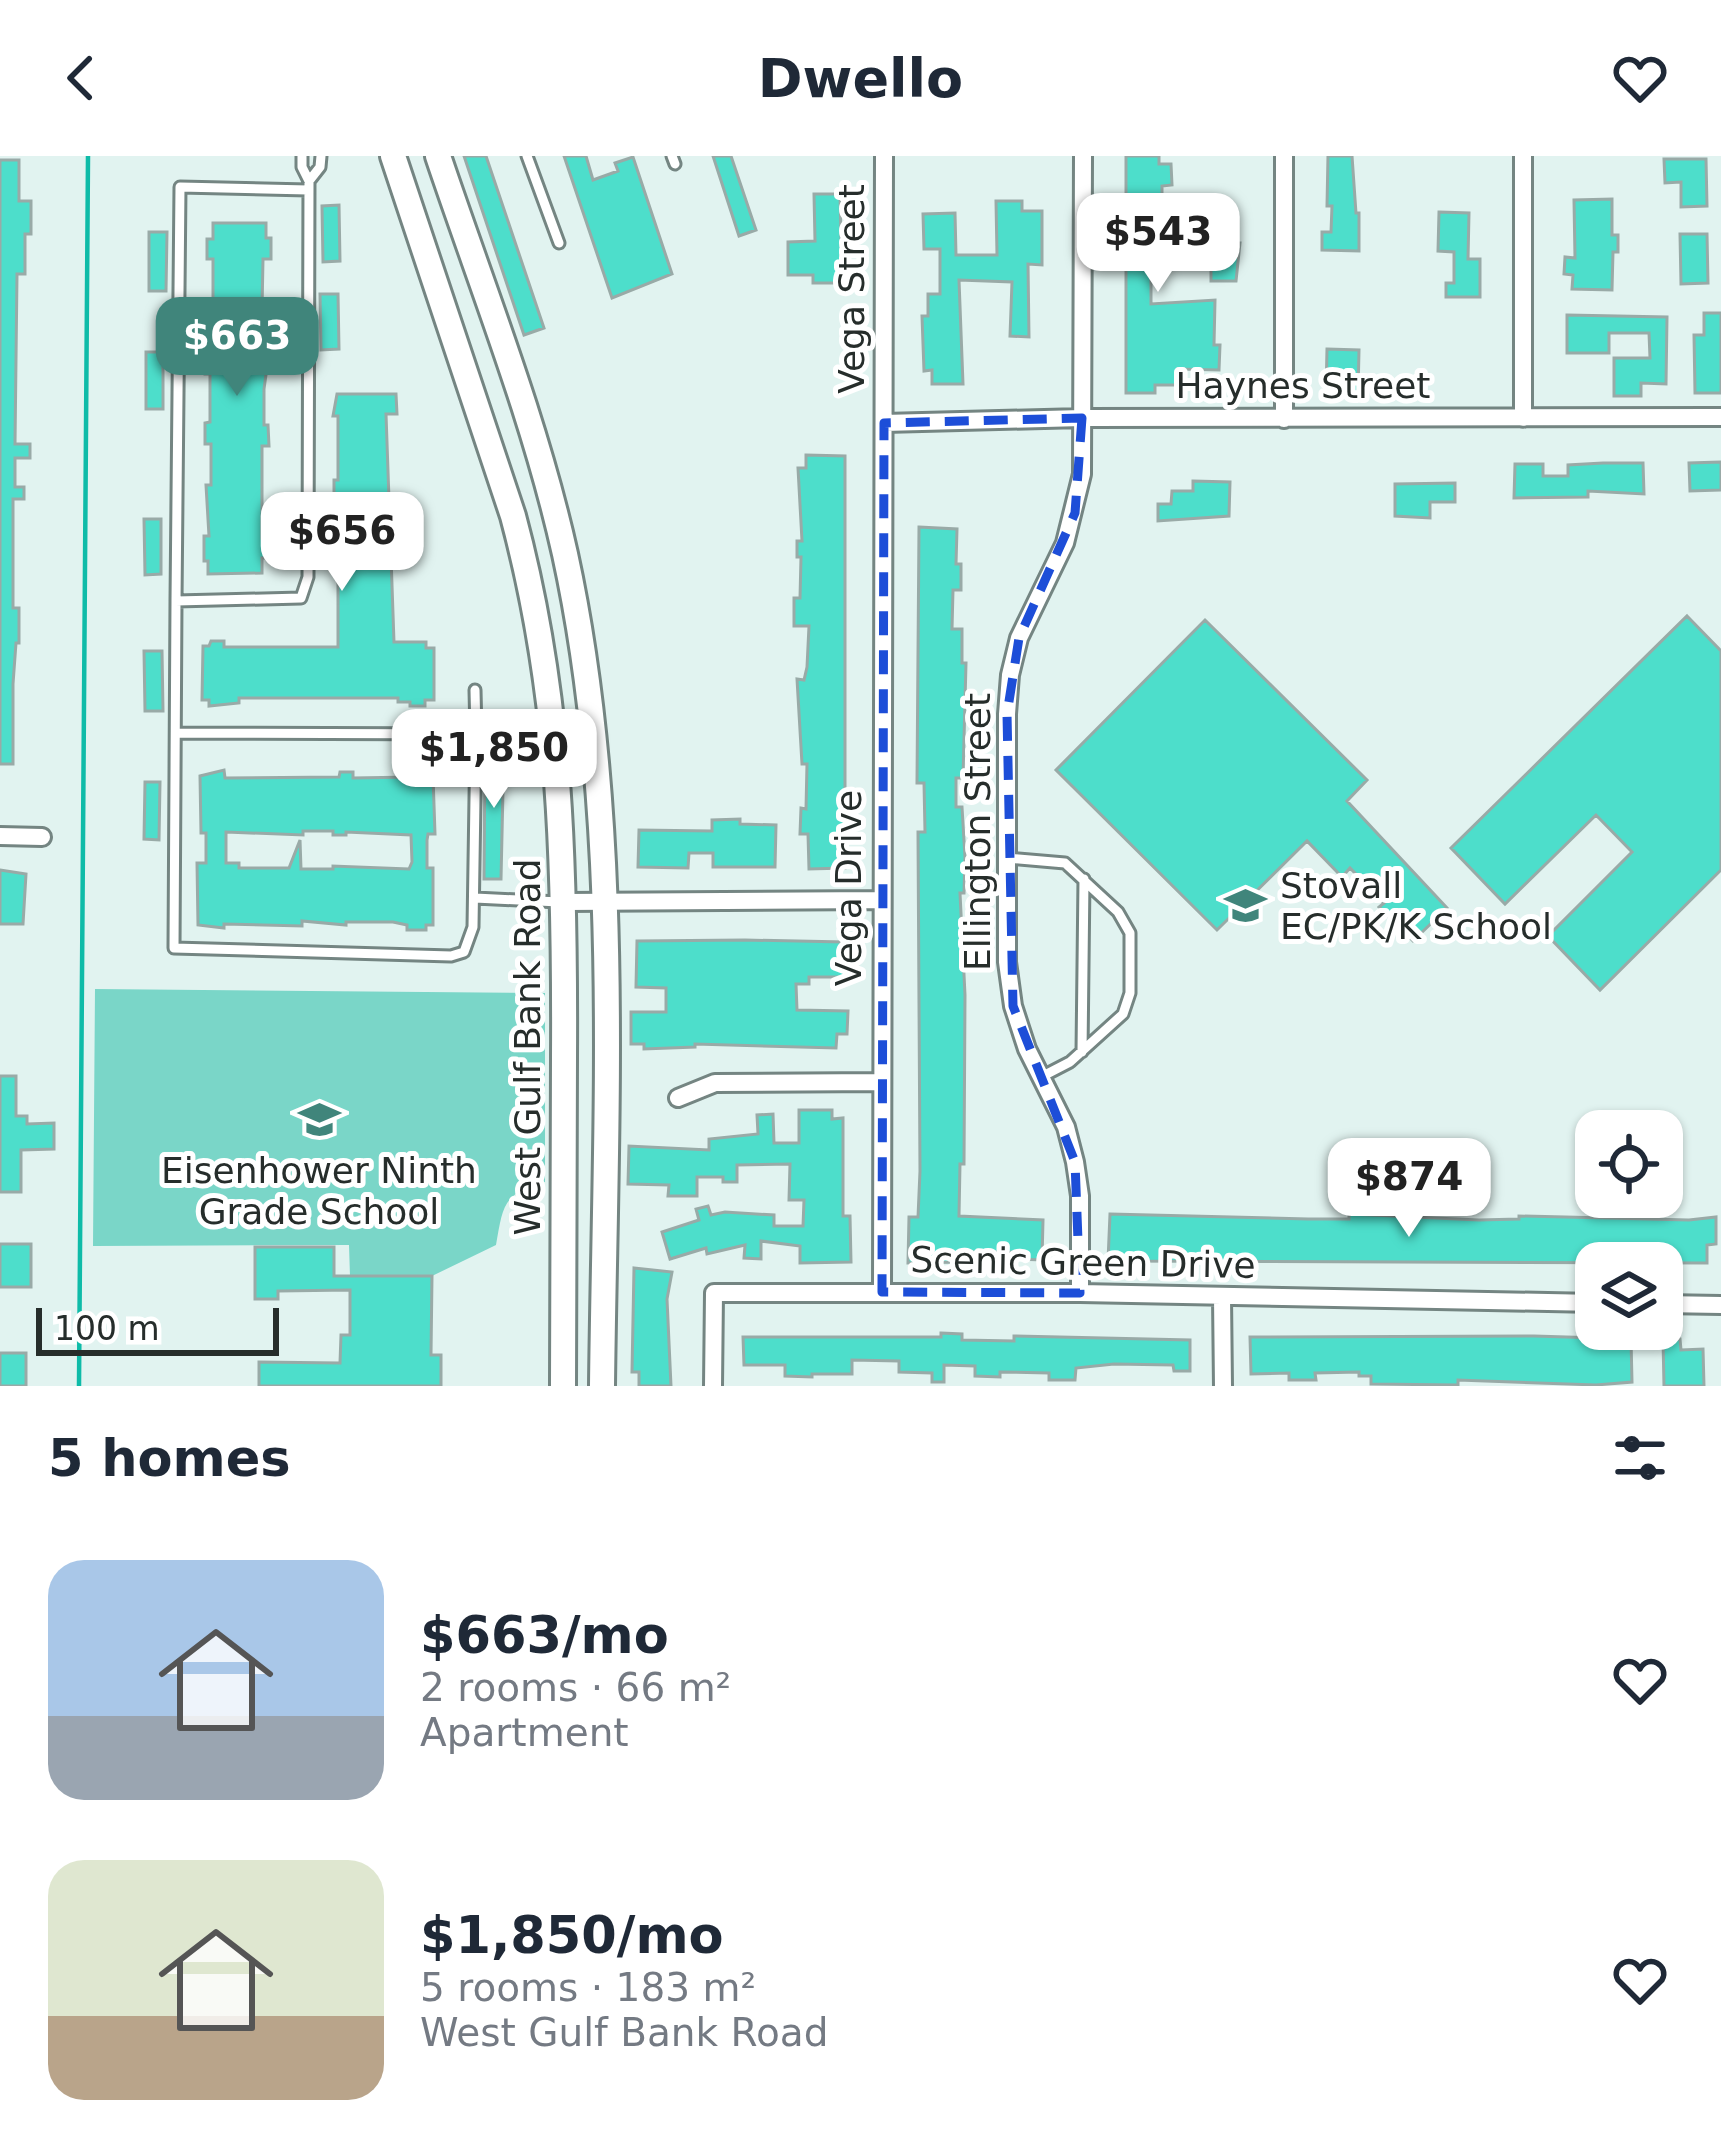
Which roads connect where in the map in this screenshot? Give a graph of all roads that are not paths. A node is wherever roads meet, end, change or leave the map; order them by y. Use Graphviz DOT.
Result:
graph roads {
  1 [pos="302,156"];
  2 [pos="320,156"];
  3 [pos="393,156"];
  4 [pos="438,156"];
  5 [pos="527,156"];
  6 [pos="884,156"];
  7 [pos="1083,156"];
  8 [pos="1284,156"];
  9 [pos="1523,156"];
  10 [pos="309,185"];
  11 [pos="559,243"];
  12 [pos="497,332"];
  13 [pos="457,346"];
  14 [pos="1721,417"];
  15 [pos="1082,418"];
  16 [pos="1283,418"];
  17 [pos="1523,418"];
  18 [pos="884,423"];
  19 [pos="883,484"];
  20 [pos="176,602"];
  21 [pos="575,609"];
  22 [pos="537,616"];
  23 [pos="476,690"];
  24 [pos="177,733"];
  25 [pos="476,734"];
  26 [pos="0,836"];
  27 [pos="42,837"];
  28 [pos="1007,859"];
  29 [pos="1084,879"];
  30 [pos="475,898"];
  31 [pos="880,900"];
  32 [pos="565,902"];
  33 [pos="604,902"];
  34 [pos="1082,1052"];
  35 [pos="1041,1077"];
  36 [pos="882,1082"];
  37 [pos="678,1098"];
  38 [pos="604,1201"];
  39 [pos="564,1202"];
  40 [pos="882,1292"];
  41 [pos="1080,1292"];
  42 [pos="1222,1297"];
  43 [pos="1575,1303"];
  44 [pos="1683,1304"];
  45 [pos="1721,1305"];
  46 [pos="563,1386"];
  47 [pos="602,1386"];
  48 [pos="713,1386"];
  49 [pos="1223,1386"];
  1 -- 10 [label="lane"];
  2 -- 10 [label="lane"];
  3 -- 13 [label="main road, West Gulf Bank Road"];
  4 -- 12 [label="main road, West Gulf Bank Road"];
  5 -- 11 [label="lane"];
  6 -- 18 [label="street, Vega Street"];
  7 -- 15 [label="street, Ellington Street"];
  8 -- 16 [label="street"];
  9 -- 17 [label="street"];
  10 -- 20 [label="lane"];
  10 -- 20 [label="lane"];
  12 -- 13 [label="main road"];
  12 -- 21 [label="main road, West Gulf Bank Road"];
  13 -- 22 [label="main road, West Gulf Bank Road"];
  14 -- 17 [label="street, Haynes Street"];
  15 -- 16 [label="street, Haynes Street"];
  15 -- 18 [label="street, Haynes Street"];
  15 -- 28 [label="street, Ellington Street"];
  16 -- 17 [label="street, Haynes Street"];
  18 -- 19 [label="street, Vega Street"];
  19 -- 31 [label="street, Vega Drive"];
  20 -- 24 [label="lane"];
  21 -- 22 [label="main road"];
  21 -- 33 [label="main road, West Gulf Bank Road"];
  22 -- 32 [label="main road, West Gulf Bank Road"];
  23 -- 25 [label="lane"];
  24 -- 25 [label="lane"];
  24 -- 30 [label="lane"];
  25 -- 30 [label="lane"];
  26 -- 27 [label="street"];
  28 -- 29 [label="lane"];
  28 -- 35 [label="street, Ellington Street"];
  29 -- 34 [label="lane"];
  29 -- 34 [label="lane"];
  30 -- 32 [label="lane"];
  31 -- 33 [label="street"];
  31 -- 36 [label="street, Vega Drive"];
  32 -- 33 [label="street"];
  32 -- 39 [label="main road, West Gulf Bank Road"];
  33 -- 38 [label="main road, West Gulf Bank Road"];
  34 -- 35 [label="lane"];
  35 -- 41 [label="street, Ellington Street"];
  36 -- 37 [label="street"];
  36 -- 40 [label="street, Vega Drive"];
  38 -- 39 [label="main road"];
  38 -- 47 [label="main road, West Gulf Bank Road"];
  39 -- 46 [label="main road, West Gulf Bank Road"];
  40 -- 41 [label="street, Scenic Green Drive"];
  40 -- 48 [label="street, Scenic Green Drive"];
  41 -- 42 [label="street, Scenic Green Drive"];
  42 -- 43 [label="street, Scenic Green Drive"];
  42 -- 49 [label="street"];
  44 -- 45 [label="street"];
}
